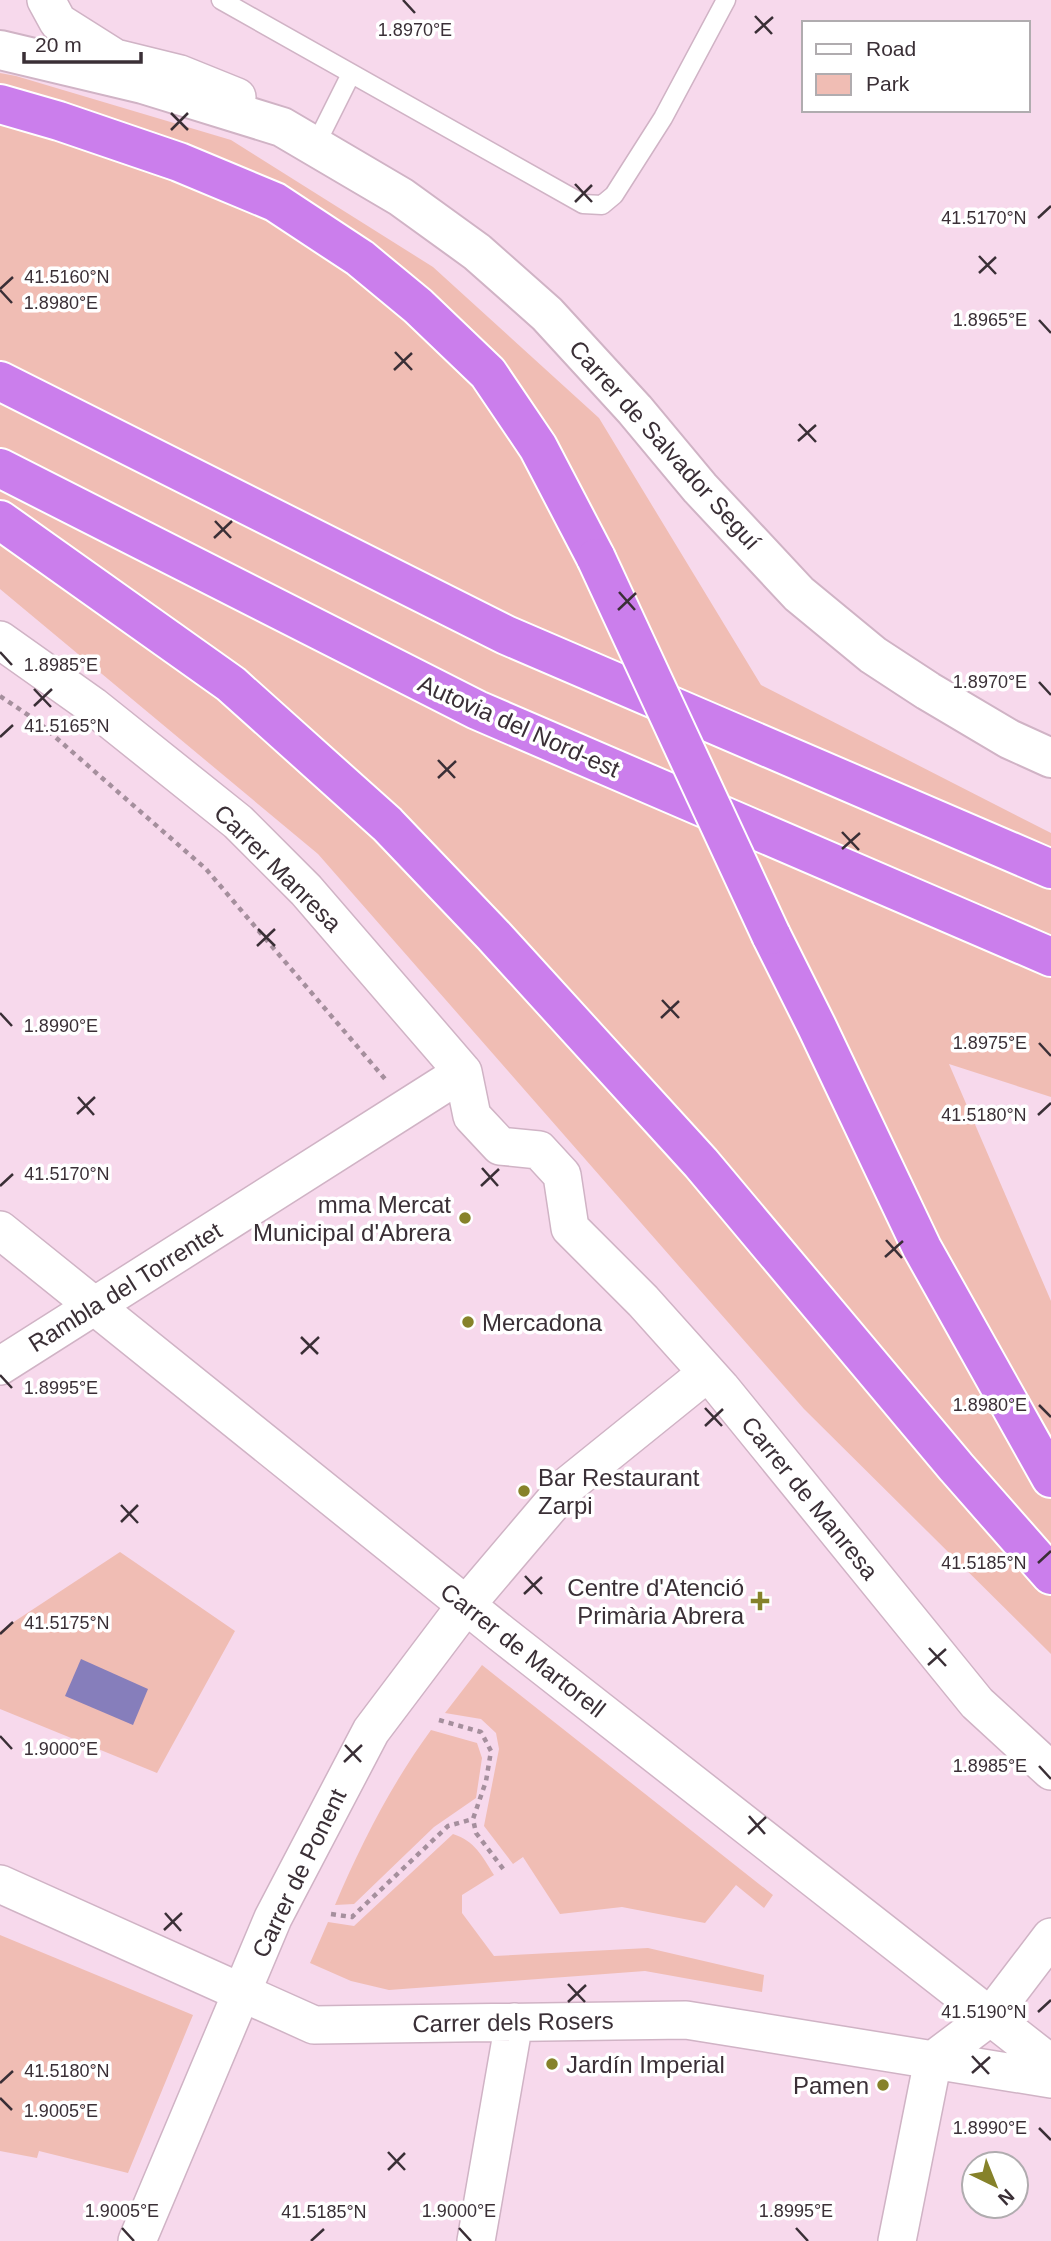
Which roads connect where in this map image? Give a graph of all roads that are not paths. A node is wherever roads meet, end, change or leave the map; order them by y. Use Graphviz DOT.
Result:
graph roads {
  1 [pos="46,0"];
  2 [pos="221,0"];
  3 [pos="726,0"];
  4 [pos="0,50"];
  5 [pos="351,74"];
  6 [pos="0,104"];
  7 [pos="282,127"];
  8 [pos="314,146"];
  9 [pos="0,381"];
  10 [pos="0,468"];
  11 [pos="0,520"];
  12 [pos="0,640"];
  13 [pos="1051,758"];
  14 [pos="1051,869"];
  15 [pos="1051,957"];
  16 [pos="463,1072"];
  17 [pos="0,1230"];
  18 [pos="94,1307"];
  19 [pos="0,1366"];
  20 [pos="707,1373"];
  21 [pos="1051,1478"];
  22 [pos="1051,1575"];
  23 [pos="466,1605"];
  24 [pos="1051,1771"];
  25 [pos="0,1884"];
  26 [pos="1051,1937"];
  27 [pos="241,1992"];
  28 [pos="990,2017"];
  29 [pos="514,2022"];
  30 [pos="933,2060"];
  31 [pos="1051,2064"];
  32 [pos="1051,2079"];
  33 [pos="137,2241"];
  34 [pos="475,2241"];
  35 [pos="897,2241"];
  1 -- 7 [label="street, Carrer de Salvador Seguí"];
  2 -- 5 [label="lane"];
  3 -- 5 [label="lane"];
  4 -- 7 [label="street, Carrer de Salvador Seguí"];
  5 -- 8 [label="lane"];
  6 -- 21 [label="highway, bridge"];
  7 -- 8 [label="street, Carrer de Salvador Seguí"];
  8 -- 13 [label="street, Carrer de Salvador Seguí"];
  9 -- 14 [label="highway"];
  10 -- 15 [label="highway, Autovia del Nord-est"];
  11 -- 22 [label="highway"];
  12 -- 16 [label="street, Carrer Manresa"];
  16 -- 18 [label="street, Rambla del Torrentet"];
  16 -- 20 [label="street, Carrer de Manresa"];
  17 -- 18 [label="street, Carrer de Martorell"];
  18 -- 19 [label="street, Rambla del Torrentet"];
  18 -- 23 [label="street, Carrer de Martorell"];
  20 -- 23 [label="street, Carrer de Ponent"];
  20 -- 24 [label="street, Carrer de Manresa"];
  23 -- 27 [label="street, Carrer de Ponent"];
  23 -- 28 [label="street, Carrer de Martorell"];
  25 -- 27 [label="street, Carrer dels Rosers"];
  26 -- 28 [label="street"];
  27 -- 29 [label="street, Carrer dels Rosers"];
  27 -- 33 [label="street, Carrer de Ponent"];
  28 -- 30 [label="street"];
  28 -- 31 [label="street, Carrer de Martorell"];
  29 -- 30 [label="street, Carrer dels Rosers"];
  29 -- 34 [label="street"];
  30 -- 32 [label="street, Carrer dels Rosers"];
  30 -- 35 [label="street"];
}
